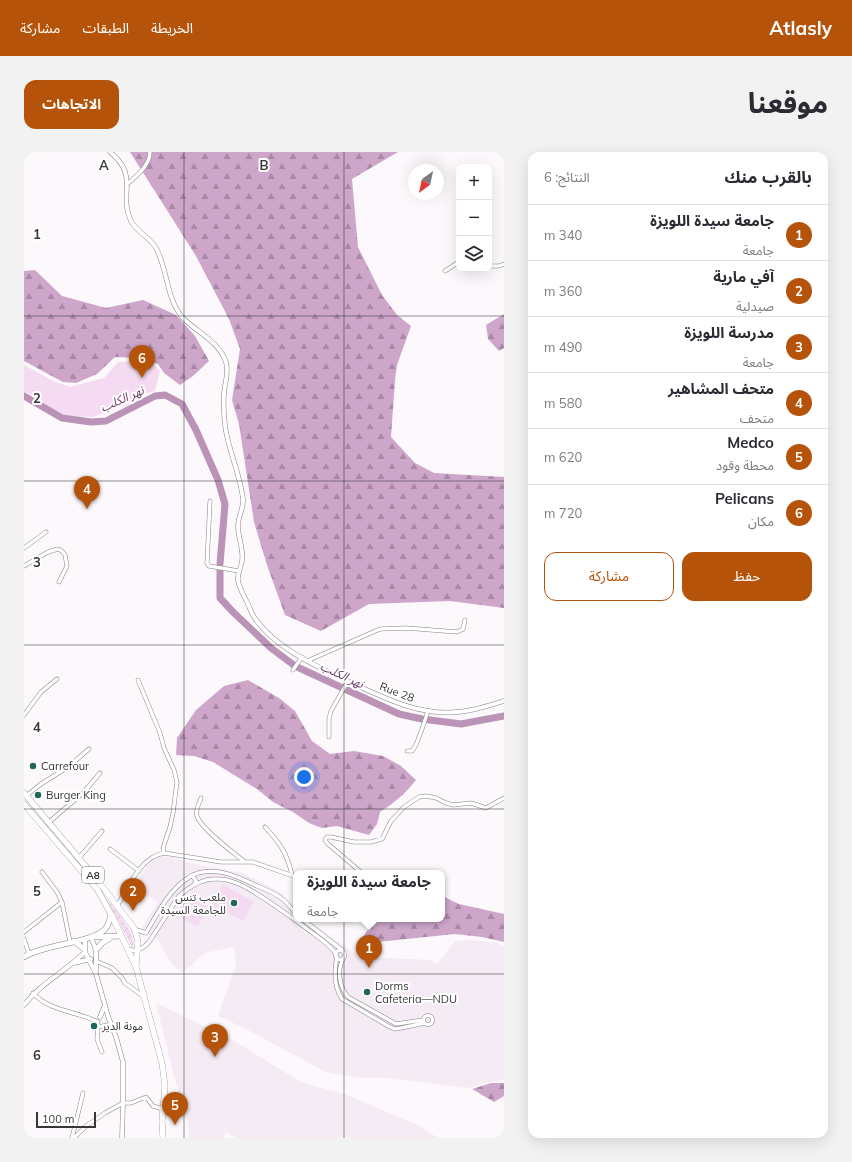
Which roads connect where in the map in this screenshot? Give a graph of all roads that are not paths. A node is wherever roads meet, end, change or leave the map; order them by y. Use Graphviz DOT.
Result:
graph roads {
  1 [pos="110,152"];
  2 [pos="150,152"];
  3 [pos="127,184"];
  4 [pos="456,264"];
  5 [pos="504,264"];
  6 [pos="492,266"];
  7 [pos="445,271"];
  8 [pos="210,501"];
  9 [pos="46,532"];
  10 [pos="24,548"];
  11 [pos="24,566"];
  12 [pos="239,571"];
  13 [pos="59,582"];
  14 [pos="465,620"];
  15 [pos="301,658"];
  16 [pos="307,661"];
  17 [pos="293,670"];
  18 [pos="57,679"];
  19 [pos="138,680"];
  20 [pos="348,681"];
  21 [pos="504,701"];
  22 [pos="427,713"];
  23 [pos="24,714"];
  24 [pos="329,737"];
  25 [pos="89,750"];
  26 [pos="407,751"];
  27 [pos="100,773"];
  28 [pos="25,794"];
  29 [pos="200,798"];
  30 [pos="504,798"];
  31 [pos="24,804"];
  32 [pos="48,823"];
  33 [pos="265,827"];
  34 [pos="102,832"];
  35 [pos="110,849"];
  36 [pos="164,854"];
  37 [pos="78,859"];
  38 [pos="245,862"];
  39 [pos="358,870"];
  40 [pos="139,871"];
  41 [pos="42,872"];
  42 [pos="293,873"];
  43 [pos="192,875"];
  44 [pos="293,876"];
  45 [pos="194,885"];
  46 [pos="62,902"];
  47 [pos="117,906"];
  48 [pos="293,911"];
  49 [pos="111,914"];
  50 [pos="293,918"];
  51 [pos="298,922"];
  52 [pos="306,922"];
  53 [pos="134,928"];
  54 [pos="24,932"];
  55 [pos="146,933"];
  56 [pos="113,936"];
  57 [pos="121,936"];
  58 [pos="91,937"];
  59 [pos="24,939"];
  60 [pos="85,939"];
  61 [pos="72,942"];
  62 [pos="149,942"];
  63 [pos="127,949"];
  64 [pos="85,950"];
  65 [pos="96,950"];
  66 [pos="137,950"];
  67 [pos="342,950"];
  68 [pos="29,954"];
  69 [pos="336,956"];
  70 [pos="24,957"];
  71 [pos="96,959"];
  72 [pos="343,959"];
  73 [pos="89,960"];
  74 [pos="74,963"];
  75 [pos="136,967"];
  76 [pos="96,974"];
  77 [pos="33,993"];
  78 [pos="144,998"];
  79 [pos="24,1005"];
  80 [pos="106,1005"];
  81 [pos="108,1016"];
  82 [pos="99,1020"];
  83 [pos="100,1026"];
  84 [pos="113,1027"];
  85 [pos="102,1052"];
  86 [pos="83,1093"];
  87 [pos="124,1103"];
  88 [pos="163,1110"];
  89 [pos="73,1138"];
  90 [pos="122,1138"];
  91 [pos="163,1138"];
  1 -- 3 [label="street, Rue 28"];
  2 -- 3 [label="street"];
  3 -- 12 [label="street, Rue 28"];
  4 -- 7 [label="street"];
  5 -- 6 [label="street"];
  8 -- 12 [label="street"];
  9 -- 10 [label="street"];
  11 -- 13 [label="street"];
  12 -- 15 [label="street, Rue 28"];
  14 -- 16 [label="street"];
  15 -- 16 [label="street, Rue 28"];
  15 -- 17 [label="street"];
  16 -- 20 [label="street, Rue 28"];
  18 -- 23 [label="street"];
  19 -- 36 [label="street"];
  20 -- 22 [label="street, Rue 28"];
  20 -- 24 [label="street"];
  21 -- 22 [label="street, Rue 28"];
  22 -- 26 [label="street"];
  25 -- 28 [label="street"];
  27 -- 32 [label="street"];
  28 -- 32 [label="highway, A8"];
  29 -- 38 [label="street"];
  30 -- 39 [label="street"];
  31 -- 49 [label="highway, A8"];
  32 -- 37 [label="highway, A8"];
  33 -- 42 [label="street"];
  34 -- 37 [label="street"];
  35 -- 40 [label="street"];
  36 -- 38 [label="street"];
  36 -- 40 [label="street"];
  37 -- 47 [label="highway, A8"];
  38 -- 44 [label="street"];
  40 -- 47 [label="street"];
  41 -- 46 [label="street"];
  43 -- 45 [label="street"];
  43 -- 48 [label="street"];
  43 -- 55 [label="street"];
  45 -- 50 [label="street"];
  45 -- 62 [label="street"];
  46 -- 54 [label="street"];
  46 -- 61 [label="street"];
  47 -- 53 [label="highway, A8"];
  49 -- 57 [label="highway, A8"];
  49 -- 58 [label="main road"];
  51 -- 69 [label="street"];
  52 -- 67 [label="street"];
  53 -- 55 [label="street"];
  53 -- 66 [label="highway, A8"];
  55 -- 62 [label="street"];
  56 -- 57 [label="main road"];
  56 -- 58 [label="main road"];
  56 -- 65 [label="main road"];
  57 -- 63 [label="highway, A8"];
  58 -- 60 [label="main road"];
  58 -- 65 [label="street"];
  59 -- 68 [label="street"];
  60 -- 61 [label="main road"];
  60 -- 64 [label="street"];
  61 -- 64 [label="main road"];
  61 -- 68 [label="main road"];
  62 -- 66 [label="street"];
  63 -- 66 [label="street"];
  63 -- 75 [label="highway, A8"];
  64 -- 73 [label="street"];
  64 -- 74 [label="street"];
  65 -- 71 [label="street"];
  66 -- 75 [label="highway, A8"];
  67 -- 69 [label="street"];
  67 -- 72 [label="street"];
  68 -- 70 [label="main road"];
  69 -- 72 [label="street"];
  69 -- 72 [label="street"];
  71 -- 73 [label="street"];
  71 -- 76 [label="street"];
  71 -- 78 [label="street"];
  73 -- 74 [label="street"];
  73 -- 76 [label="street"];
  74 -- 77 [label="street"];
  75 -- 78 [label="highway, A8"];
  76 -- 80 [label="street"];
  77 -- 79 [label="street"];
  77 -- 82 [label="street"];
  78 -- 88 [label="highway, A8"];
  80 -- 81 [label="street"];
  80 -- 82 [label="street"];
  81 -- 82 [label="street"];
  81 -- 84 [label="street"];
  82 -- 83 [label="street"];
  83 -- 84 [label="street"];
  83 -- 85 [label="street"];
  84 -- 87 [label="street"];
  86 -- 89 [label="street"];
  87 -- 88 [label="street"];
  87 -- 89 [label="street"];
  87 -- 90 [label="street"];
  88 -- 91 [label="highway, A8"];
}
